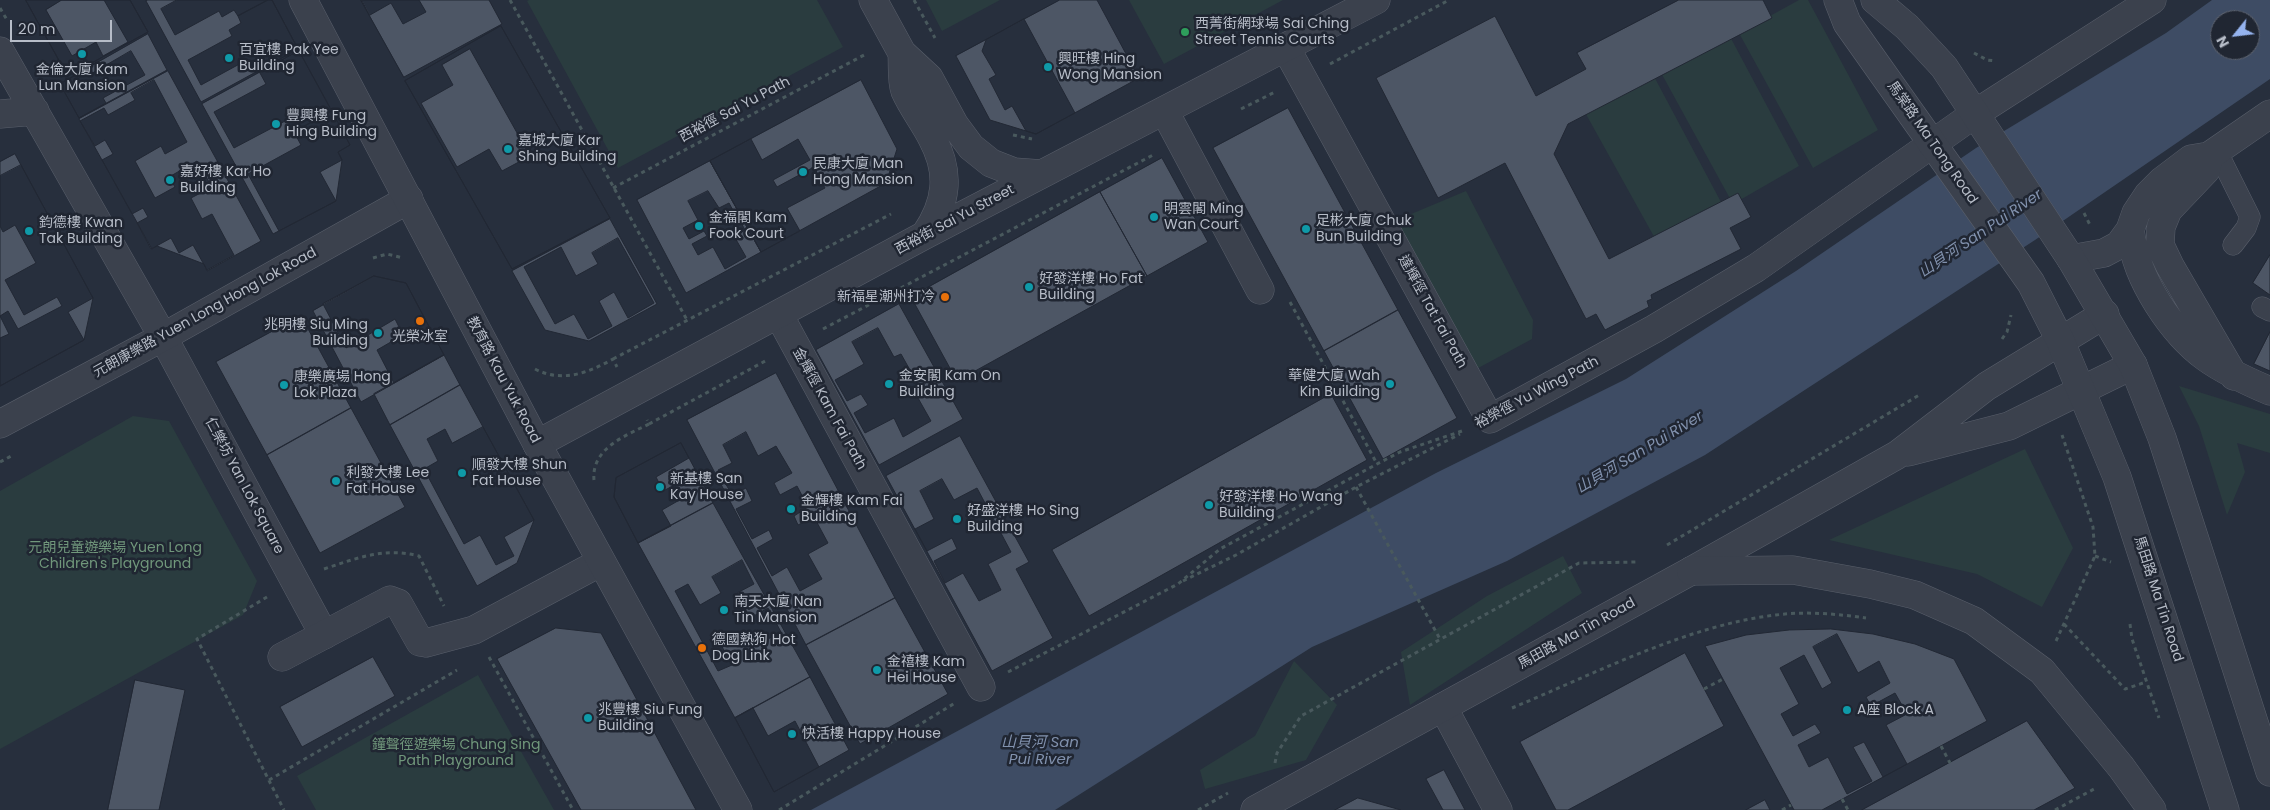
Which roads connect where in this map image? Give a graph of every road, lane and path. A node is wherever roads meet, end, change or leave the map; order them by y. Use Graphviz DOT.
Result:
graph roads {
  1 [pos="303,0"];
  2 [pos="510,0"];
  3 [pos="874,0"];
  4 [pos="914,0"];
  5 [pos="1374,0"];
  6 [pos="1838,0"];
  7 [pos="1875,0"];
  8 [pos="2152,0"];
  9 [pos="0,8"];
  10 [pos="8,22"];
  11 [pos="939,45"];
  12 [pos="1286,48"];
  13 [pos="1969,48"];
  14 [pos="0,51"];
  15 [pos="868,52"];
  16 [pos="902,52"];
  17 [pos="1997,61"];
  18 [pos="35,111"];
  19 [pos="1164,112"];
  20 [pos="1976,113"];
  21 [pos="0,114"];
  22 [pos="2270,114"];
  23 [pos="1010,134"];
  24 [pos="1036,140"];
  25 [pos="1932,144"];
  26 [pos="2213,153"];
  27 [pos="1154,154"];
  28 [pos="1040,174"];
  29 [pos="613,188"];
  30 [pos="409,199"];
  31 [pos="899,210"];
  32 [pos="2130,230"];
  33 [pos="925,235"];
  34 [pos="2233,245"];
  35 [pos="2071,259"];
  36 [pos="2031,283"];
  37 [pos="1260,290"];
  38 [pos="2012,310"];
  39 [pos="2105,314"];
  40 [pos="778,315"];
  41 [pos="687,320"];
  42 [pos="163,337"];
  43 [pos="2060,340"];
  44 [pos="794,345"];
  45 [pos="1996,346"];
  46 [pos="613,359"];
  47 [pos="2133,365"];
  48 [pos="2234,376"];
  49 [pos="2083,390"];
  50 [pos="2270,391"];
  51 [pos="1922,394"];
  52 [pos="1481,423"];
  53 [pos="0,424"];
  54 [pos="649,424"];
  55 [pos="2062,434"];
  56 [pos="537,444"];
  57 [pos="1897,455"];
  58 [pos="1356,487"];
  59 [pos="1665,547"];
  60 [pos="601,562"];
  61 [pos="1630,567"];
  62 [pos="1691,571"];
  63 [pos="295,580"];
  64 [pos="1178,584"];
  65 [pos="452,607"];
  66 [pos="1871,619"];
  67 [pos="2064,624"];
  68 [pos="324,635"];
  69 [pos="1440,641"];
  70 [pos="486,651"];
  71 [pos="282,657"];
  72 [pos="462,666"];
  73 [pos="2042,671"];
  74 [pos="1723,678"];
  75 [pos="2146,682"];
  76 [pos="981,687"];
  77 [pos="1704,689"];
  78 [pos="1443,707"];
  79 [pos="1509,709"];
  80 [pos="1941,746"];
  81 [pos="1284,762"];
  82 [pos="1950,763"];
  83 [pos="2270,772"];
  84 [pos="269,780"];
  85 [pos="2100,786"];
  86 [pos="1232,791"];
  87 [pos="1842,799"];
  88 [pos="1791,805"];
  89 [pos="284,810"];
  90 [pos="573,810"];
  91 [pos="738,810"];
  92 [pos="778,810"];
  93 [pos="1198,810"];
  94 [pos="1255,810"];
  95 [pos="1498,810"];
  96 [pos="1782,810"];
  97 [pos="1848,810"];
  98 [pos="2055,810"];
  99 [pos="2152,810"];
  100 [pos="2225,810"];
  1 -- 30 [label="street, 教育路 Kau Yuk Road"];
  2 -- 29 [label="path"];
  3 -- 16 [label="street"];
  4 -- 11 [label="path"];
  5 -- 12 [label="street, 西裕街 Sai Yu Street"];
  6 -- 25 [label="street, 馬棠路 Ma Tong Road"];
  7 -- 20 [label="street"];
  8 -- 20 [label="street, 裕榮徑 Yu Wing Path"];
  9 -- 10 [label="path"];
  12 -- 19 [label="street, 西裕街 Sai Yu Street"];
  12 -- 52 [label="street, 達輝徑 Tat Fai Path"];
  13 -- 17 [label="path"];
  14 -- 18 [label="street, 仁樂坊 Yan Lok Square"];
  15 -- 29 [label="path, 西裕徑 Sai Yu Path"];
  16 -- 28 [label="street"];
  16 -- 33 [label="street"];
  18 -- 21 [label="street"];
  18 -- 42 [label="street, 仁樂坊 Yan Lok Square"];
  19 -- 28 [label="street, 西裕街 Sai Yu Street"];
  19 -- 37 [label="street"];
  20 -- 25 [label="street, 裕榮徑 Yu Wing Path"];
  20 -- 35 [label="street"];
  22 -- 26 [label="street"];
  23 -- 24 [label="path"];
  25 -- 36 [label="street, 馬棠路 Ma Tong Road"];
  25 -- 52 [label="street, 裕榮徑 Yu Wing Path"];
  26 -- 32 [label="street"];
  26 -- 34 [label="lane"];
  26 -- 48 [label="street"];
  27 -- 44 [label="path"];
  28 -- 33 [label="street, 西裕街 Sai Yu Street"];
  29 -- 41 [label="path"];
  30 -- 42 [label="street, 元朗康樂路 Yuen Long Hong Lok Road"];
  30 -- 56 [label="street, 教育路 Kau Yuk Road"];
  31 -- 41 [label="path"];
  32 -- 35 [label="street"];
  32 -- 48 [label="street"];
  33 -- 40 [label="street, 西裕街 Sai Yu Street"];
  35 -- 39 [label="street"];
  36 -- 43 [label="street, 馬田路 Ma Tin Road"];
  38 -- 45 [label="path"];
  39 -- 43 [label="street, 馬田路 Ma Tin Road"];
  39 -- 47 [label="street"];
  40 -- 44 [label="street, 金輝徑 Kam Fai Path"];
  40 -- 56 [label="street, 西裕街 Sai Yu Street"];
  41 -- 46 [label="path"];
  42 -- 53 [label="street, 元朗康樂路 Yuen Long Hong Lok Road"];
  42 -- 63 [label="street, 仁樂坊 Yan Lok Square"];
  43 -- 49 [label="street, 馬田路 Ma Tin Road"];
  43 -- 57 [label="street, 馬田路 Ma Tin Road"];
  44 -- 54 [label="path"];
  44 -- 76 [label="street, 金輝徑 Kam Fai Path"];
  47 -- 49 [label="street, 馬田路 Ma Tin Road"];
  47 -- 83 [label="street"];
  48 -- 50 [label="street"];
  49 -- 57 [label="street, 馬田路 Ma Tin Road"];
  49 -- 100 [label="street, 馬田路 Ma Tin Road"];
  51 -- 59 [label="path"];
  52 -- 58 [label="path"];
  52 -- 64 [label="path, 裕榮徑 Yu Wing Path"];
  55 -- 67 [label="path"];
  56 -- 60 [label="street, 教育路 Kau Yuk Road"];
  57 -- 62 [label="street, 馬田路 Ma Tin Road"];
  58 -- 64 [label="path"];
  58 -- 69 [label="path"];
  60 -- 68 [label="street"];
  60 -- 91 [label="street, 教育路 Kau Yuk Road"];
  61 -- 69 [label="path"];
  62 -- 73 [label="street"];
  62 -- 78 [label="street, 馬田路 Ma Tin Road"];
  63 -- 65 [label="path"];
  63 -- 68 [label="street, 仁樂坊 Yan Lok Square"];
  63 -- 84 [label="path"];
  64 -- 76 [label="path, 裕榮徑 Yu Wing Path"];
  66 -- 79 [label="path"];
  67 -- 73 [label="path"];
  67 -- 75 [label="path"];
  68 -- 71 [label="street"];
  69 -- 81 [label="path"];
  70 -- 90 [label="path"];
  72 -- 84 [label="path"];
  73 -- 99 [label="street"];
  74 -- 77 [label="path"];
  76 -- 92 [label="path, 裕榮徑 Yu Wing Path"];
  78 -- 94 [label="street, 馬田路 Ma Tin Road"];
  78 -- 95 [label="street"];
  80 -- 82 [label="path"];
  84 -- 89 [label="path"];
  85 -- 98 [label="path"];
  86 -- 93 [label="path"];
  87 -- 97 [label="path"];
  88 -- 96 [label="path"];
}
